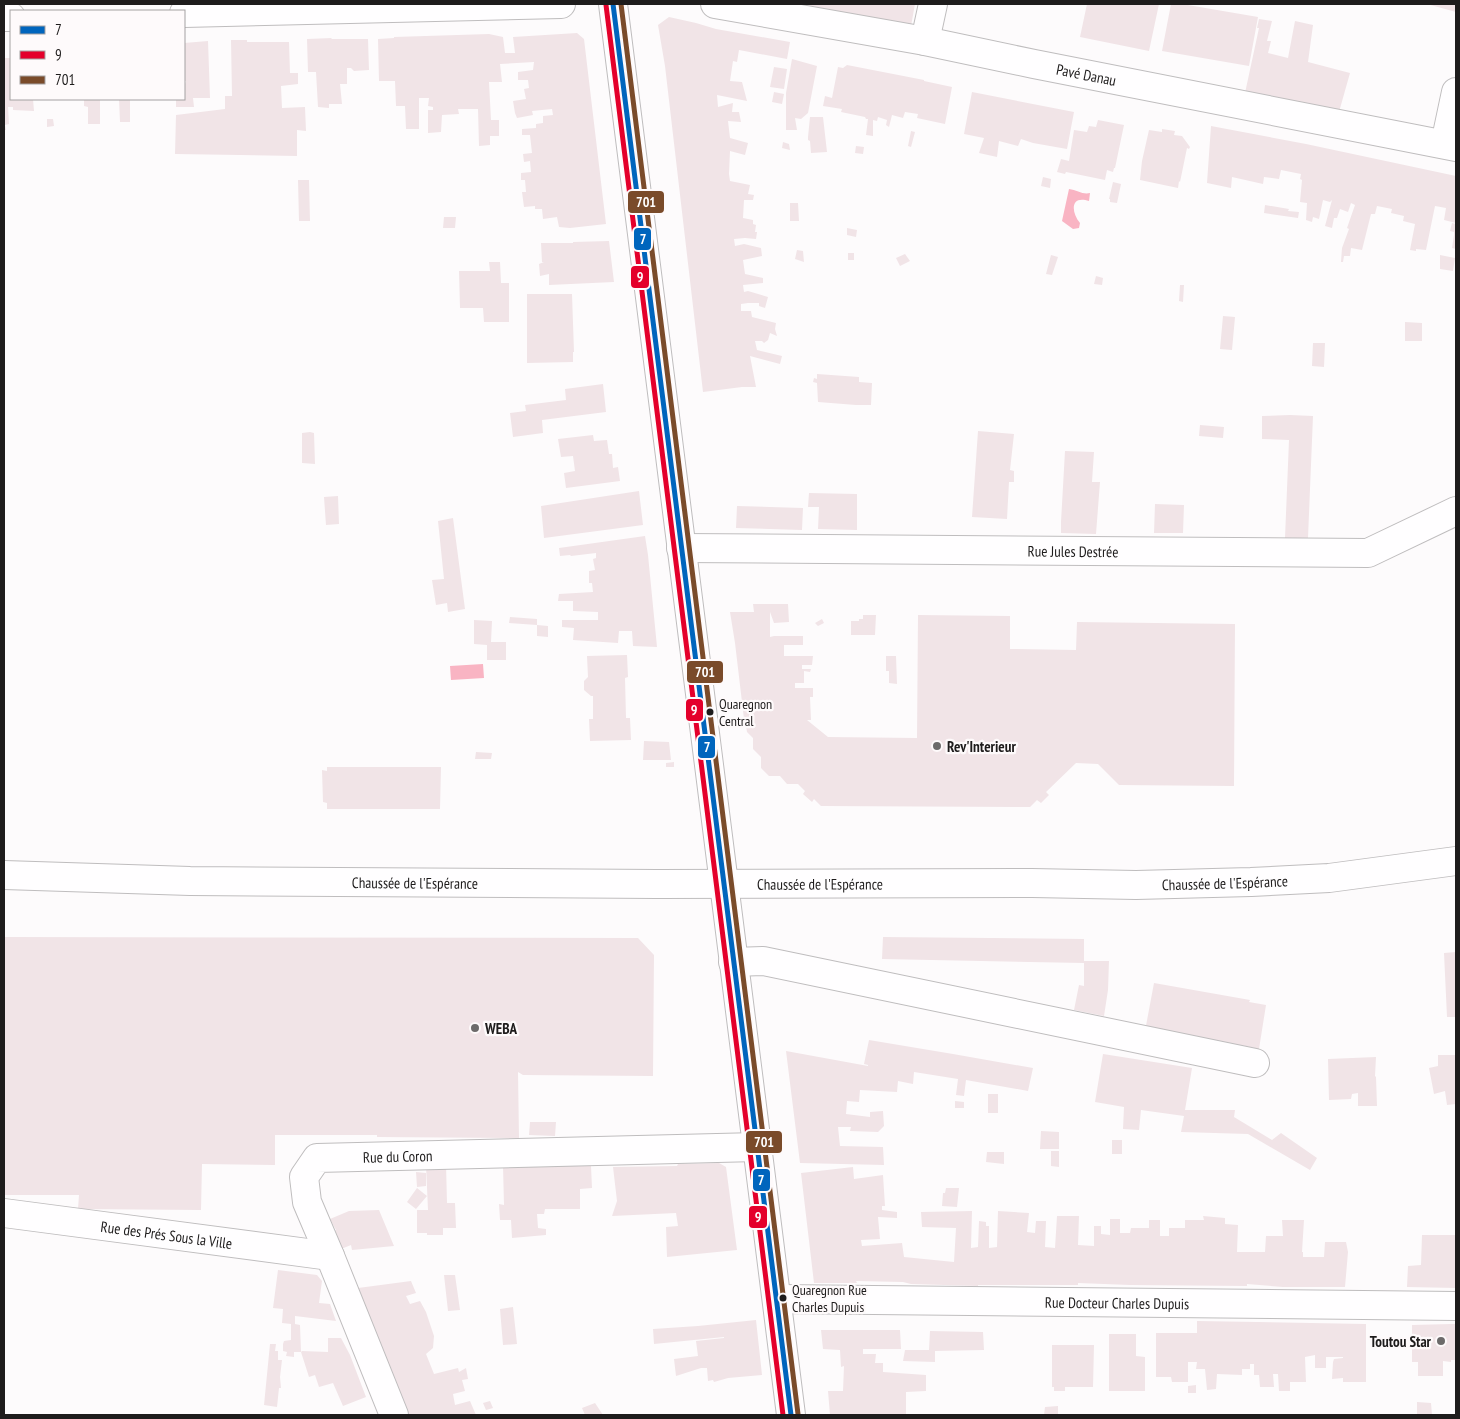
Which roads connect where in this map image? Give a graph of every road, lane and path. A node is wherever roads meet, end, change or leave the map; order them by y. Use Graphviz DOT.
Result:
graph roads {
  1 [pos="561,4"];
  2 [pos="613,4"];
  3 [pos="715,4"];
  4 [pos="933,4"];
  5 [pos="185,13"];
  6 [pos="926,41"];
  7 [pos="1456,92"];
  8 [pos="1450,146"];
  9 [pos="1456,511"];
  10 [pos="681,548"];
  11 [pos="1456,862"];
  12 [pos="4,875"];
  13 [pos="723,883"];
  14 [pos="733,962"];
  15 [pos="1255,1063"];
  16 [pos="757,1147"];
  17 [pos="4,1213"];
  18 [pos="330,1256"];
  19 [pos="776,1299"];
  20 [pos="1456,1306"];
  21 [pos="394,1415"];
  22 [pos="791,1415"];
  1 -- 5 [label="street"];
  2 -- 10 [label="street"];
  3 -- 6 [label="street, Pavé Danau"];
  4 -- 6 [label="street"];
  6 -- 8 [label="street, Pavé Danau"];
  7 -- 8 [label="street"];
  9 -- 10 [label="street, Rue Jules Destrée"];
  10 -- 13 [label="street"];
  11 -- 13 [label="street, Chaussée de l'Espérance"];
  12 -- 13 [label="street, Chaussée de l'Espérance"];
  13 -- 14 [label="street"];
  14 -- 15 [label="street"];
  14 -- 16 [label="street"];
  16 -- 18 [label="street, Rue du Coron"];
  16 -- 19 [label="street"];
  17 -- 18 [label="street, Rue des Prés Sous la Ville"];
  18 -- 21 [label="street, Rue du Coron"];
  19 -- 20 [label="street, Rue Docteur Charles Dupuis"];
  19 -- 22 [label="street"];
}
